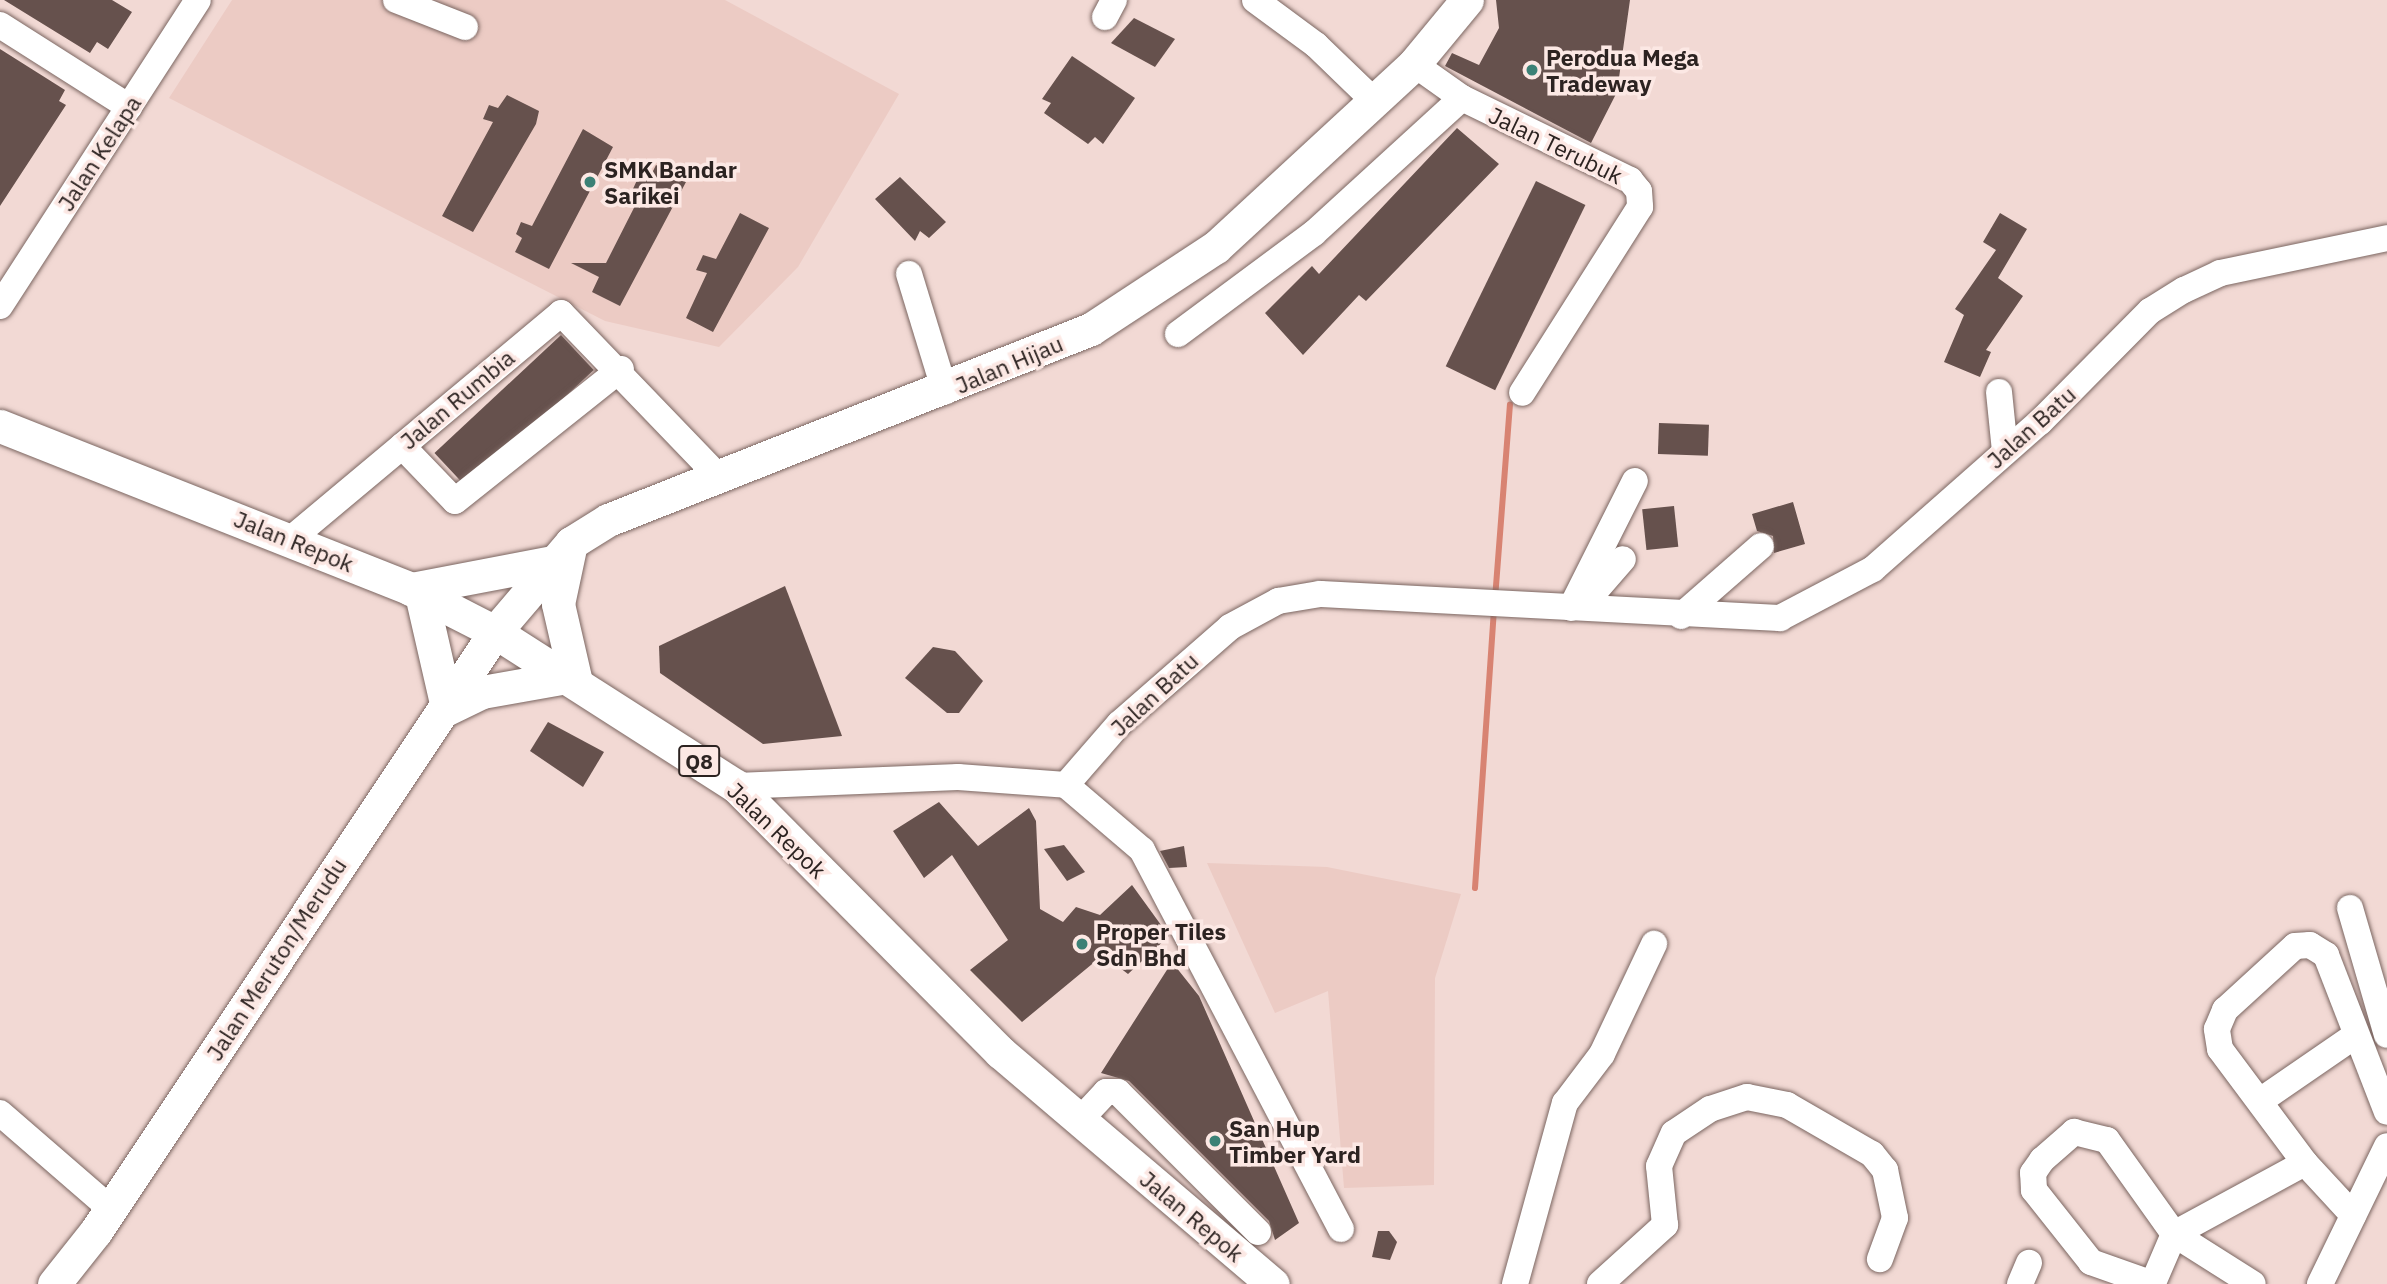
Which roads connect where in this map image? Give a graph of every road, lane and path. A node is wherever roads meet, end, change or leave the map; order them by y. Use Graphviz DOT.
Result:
graph roads {
  1 [pos="198,0"];
  2 [pos="396,0"];
  3 [pos="1255,0"];
  4 [pos="1467,0"];
  5 [pos="0,25"];
  6 [pos="465,27"];
  7 [pos="1414,64"];
  8 [pos="1462,98"];
  9 [pos="1375,102"];
  10 [pos="129,107"];
  11 [pos="2387,238"];
  12 [pos="909,274"];
  13 [pos="0,306"];
  14 [pos="1178,334"];
  15 [pos="621,369"];
  16 [pos="945,392"];
  17 [pos="1999,392"];
  18 [pos="1522,393"];
  19 [pos="0,426"];
  20 [pos="402,446"];
  21 [pos="2005,451"];
  22 [pos="719,477"];
  23 [pos="1635,481"];
  24 [pos="291,539"];
  25 [pos="1761,546"];
  26 [pos="562,553"];
  27 [pos="1623,559"];
  28 [pos="416,592"];
  29 [pos="1575,609"];
  30 [pos="1681,616"];
  31 [pos="495,632"];
  32 [pos="571,680"];
  33 [pos="443,708"];
  34 [pos="1066,785"];
  35 [pos="736,786"];
  36 [pos="2350,908"];
  37 [pos="1654,944"];
  38 [pos="2381,990"];
  39 [pos="2356,1035"];
  40 [pos="2387,1035"];
  41 [pos="2260,1101"];
  42 [pos="2387,1112"];
  43 [pos="0,1113"];
  44 [pos="1078,1122"];
  45 [pos="2387,1146"];
  46 [pos="2305,1163"];
  47 [pos="111,1209"];
  48 [pos="2354,1215"];
  49 [pos="1341,1229"];
  50 [pos="1258,1232"];
  51 [pos="2174,1234"];
  52 [pos="1880,1259"];
  53 [pos="54,1284"];
  54 [pos="1273,1284"];
  55 [pos="1515,1284"];
  56 [pos="1600,1284"];
  57 [pos="2153,1284"];
  58 [pos="2253,1284"];
  59 [pos="2320,1284"];
  1 -- 10 [label="street, Jalan Kelapa"];
  2 -- 6 [label="street"];
  3 -- 9 [label="street"];
  4 -- 7 [label="main road, Jalan Hijau"];
  5 -- 10 [label="street"];
  7 -- 8 [label="street, Jalan Terubuk"];
  7 -- 9 [label="main road, Jalan Hijau"];
  8 -- 14 [label="street"];
  8 -- 18 [label="street, Jalan Terubuk"];
  9 -- 16 [label="main road, Jalan Hijau"];
  10 -- 13 [label="street, Jalan Kelapa"];
  11 -- 21 [label="street, Jalan Batu"];
  12 -- 16 [label="street"];
  15 -- 20 [label="street"];
  15 -- 20 [label="street, Jalan Rumbia"];
  15 -- 22 [label="street"];
  16 -- 22 [label="main road, Jalan Hijau"];
  17 -- 21 [label="street"];
  19 -- 24 [label="main road, Jalan Repok / Q8"];
  20 -- 24 [label="street, Jalan Rumbia"];
  21 -- 30 [label="street, Jalan Batu"];
  22 -- 26 [label="main road, Jalan Hijau"];
  23 -- 29 [label="street"];
  24 -- 28 [label="main road, Jalan Repok / Q8"];
  25 -- 30 [label="street"];
  26 -- 28 [label="main road"];
  26 -- 31 [label="main road, Jalan Hijau"];
  26 -- 32 [label="main road"];
  27 -- 29 [label="street"];
  28 -- 31 [label="main road, Jalan Repok / Q8"];
  28 -- 33 [label="main road"];
  29 -- 30 [label="street, Jalan Batu"];
  29 -- 34 [label="street, Jalan Batu"];
  31 -- 32 [label="main road, Jalan Repok / Q8"];
  31 -- 33 [label="main road, Jalan Meruton/Merudu"];
  32 -- 33 [label="main road"];
  32 -- 35 [label="main road, Jalan Repok / Q8"];
  33 -- 47 [label="main road, Jalan Meruton/Merudu"];
  34 -- 35 [label="street"];
  34 -- 49 [label="street"];
  35 -- 44 [label="main road, Jalan Repok / Q8"];
  36 -- 38 [label="street"];
  37 -- 55 [label="street"];
  38 -- 40 [label="street"];
  39 -- 41 [label="street"];
  39 -- 41 [label="street"];
  39 -- 42 [label="street"];
  41 -- 46 [label="street"];
  43 -- 47 [label="street"];
  44 -- 50 [label="street"];
  44 -- 54 [label="main road, Jalan Repok / Q8"];
  45 -- 48 [label="street"];
  46 -- 48 [label="street"];
  46 -- 51 [label="street"];
  47 -- 53 [label="main road, Jalan Meruton/Merudu"];
  48 -- 59 [label="street"];
  51 -- 57 [label="street"];
  51 -- 57 [label="street"];
  51 -- 58 [label="street"];
  52 -- 56 [label="street"];
}
